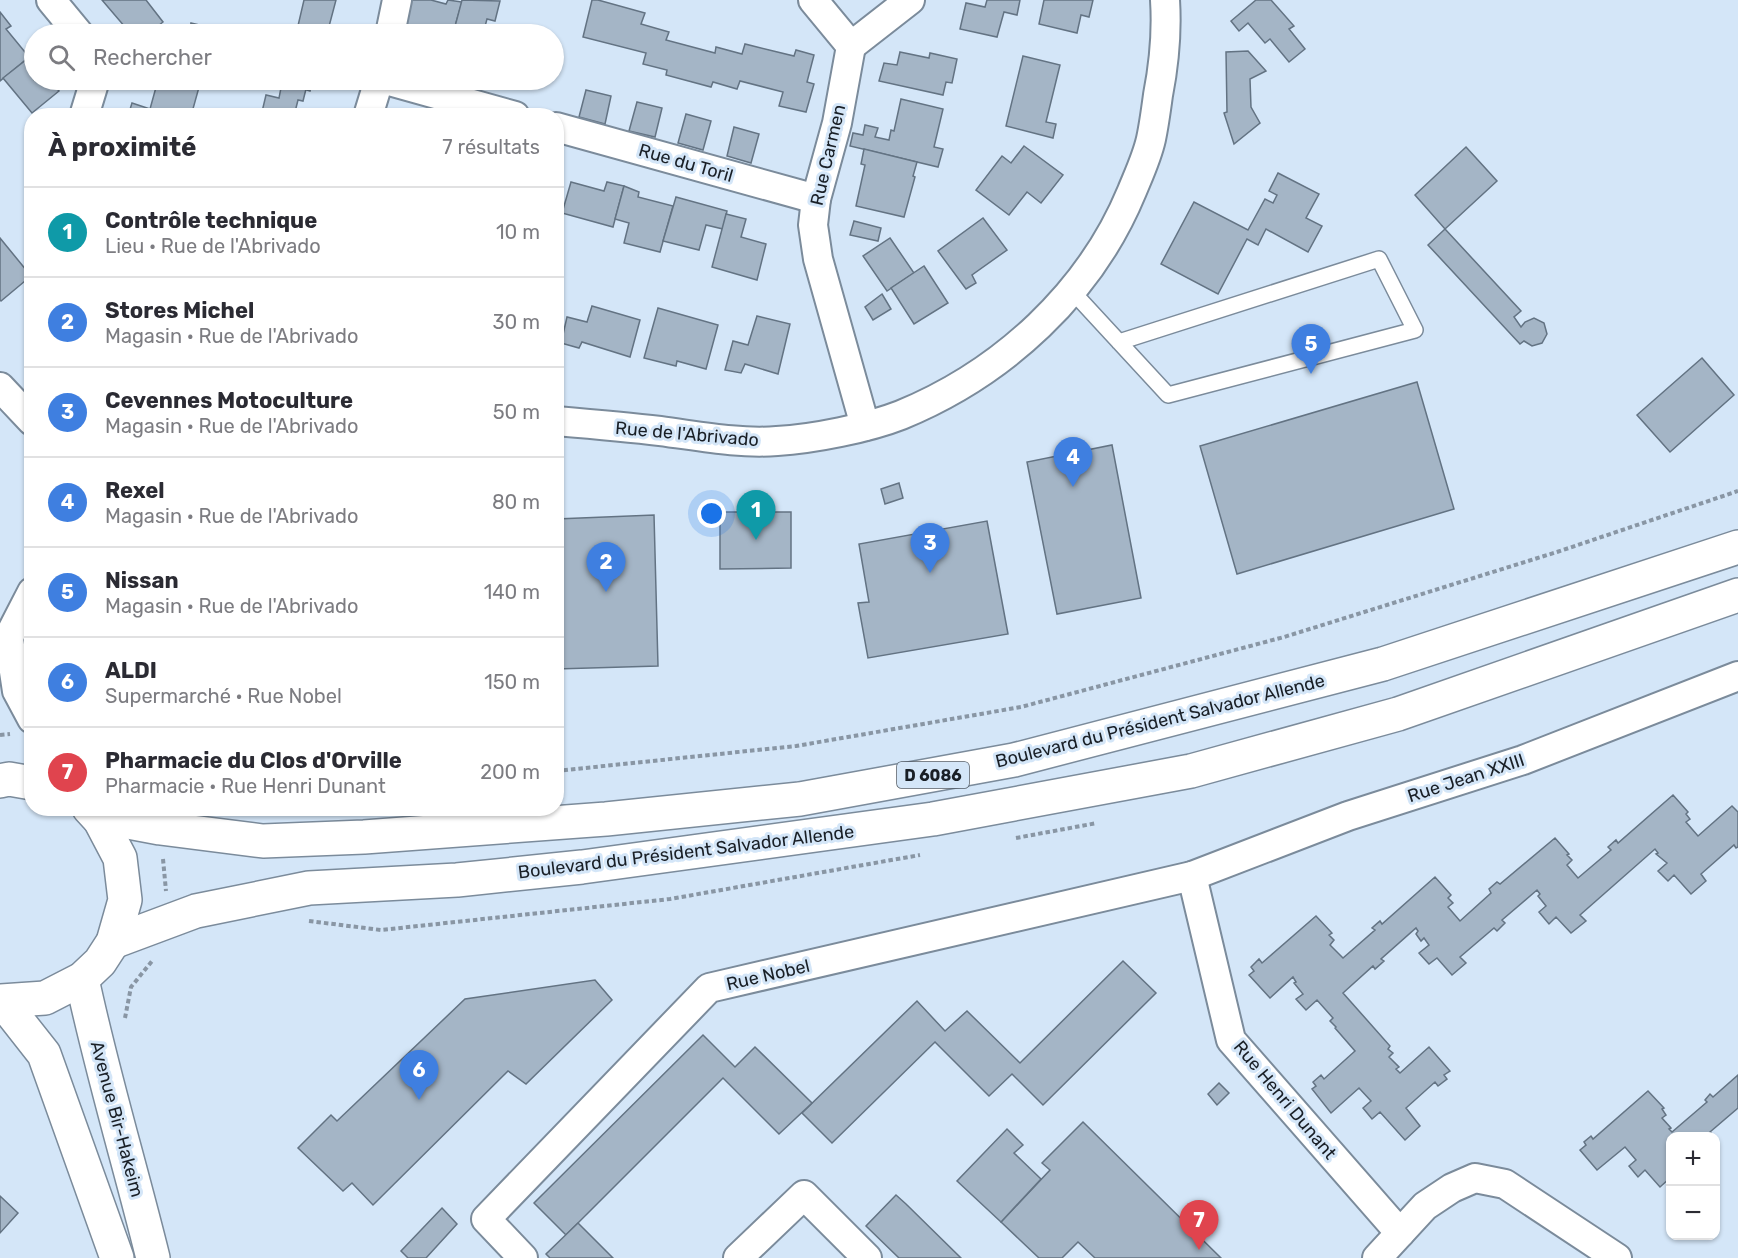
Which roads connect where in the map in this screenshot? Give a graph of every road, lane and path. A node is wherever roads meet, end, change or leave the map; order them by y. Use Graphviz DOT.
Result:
graph roads {
  1 [pos="51,0"];
  2 [pos="397,0"];
  3 [pos="813,0"];
  4 [pos="910,0"];
  5 [pos="1165,0"];
  6 [pos="71,24"];
  7 [pos="392,24"];
  8 [pos="851,46"];
  9 [pos="92,90"];
  10 [pos="376,90"];
  11 [pos="422,90"];
  12 [pos="86,108"];
  13 [pos="371,108"];
  14 [pos="486,108"];
  15 [pos="564,129"];
  16 [pos="816,199"];
  17 [pos="1072,291"];
  18 [pos="1119,342"];
  19 [pos="0,387"];
  20 [pos="24,412"];
  21 [pos="564,422"];
  22 [pos="865,426"];
  23 [pos="1738,491"];
  24 [pos="1738,547"];
  25 [pos="1738,595"];
  26 [pos="24,608"];
  27 [pos="4,647"];
  28 [pos="1738,676"];
  29 [pos="24,703"];
  30 [pos="564,770"];
  31 [pos="0,781"];
  32 [pos="24,782"];
  33 [pos="96,816"];
  34 [pos="103,816"];
  35 [pos="160,828"];
  36 [pos="1192,876"];
  37 [pos="168,920"];
  38 [pos="113,942"];
  39 [pos="82,980"];
  40 [pos="2,1001"];
  41 [pos="1400,1233"];
  42 [pos="117,1258"];
  43 [pos="153,1258"];
  44 [pos="524,1258"];
  45 [pos="738,1258"];
  46 [pos="867,1258"];
  47 [pos="1377,1258"];
  48 [pos="1617,1258"];
  1 -- 6 [label="street"];
  2 -- 7 [label="street"];
  3 -- 8 [label="street"];
  4 -- 8 [label="street"];
  5 -- 17 [label="street, Rue de l'Abrivado"];
  8 -- 16 [label="street, Rue Carmen"];
  9 -- 12 [label="street"];
  10 -- 13 [label="street"];
  11 -- 14 [label="street"];
  15 -- 16 [label="street, Rue du Toril"];
  16 -- 22 [label="street, Rue Carmen"];
  17 -- 18 [label="lane"];
  17 -- 22 [label="street, Rue de l'Abrivado"];
  18 -- 18 [label="lane"];
  19 -- 20 [label="street"];
  21 -- 22 [label="street, Rue de l'Abrivado"];
  23 -- 30 [label="path"];
  24 -- 35 [label="main road, Boulevard du Président Salvador Allende / D 6086"];
  25 -- 37 [label="main road, Boulevard du Président Salvador Allende / D 6086"];
  26 -- 27 [label="street"];
  27 -- 29 [label="street"];
  28 -- 36 [label="street, Rue Jean XXIII"];
  31 -- 32 [label="main road"];
  33 -- 38 [label="main road"];
  34 -- 35 [label="main road, Boulevard du Président Salvador Allende / D 6086"];
  35 -- 37 [label="path"];
  36 -- 41 [label="street, Rue Henri Dunant"];
  36 -- 44 [label="street, Rue Nobel"];
  37 -- 38 [label="main road, Boulevard du Président Salvador Allende / D 6086"];
  38 -- 39 [label="main road"];
  39 -- 40 [label="main road"];
  39 -- 43 [label="main road, Avenue Bir-Hakeim"];
  40 -- 42 [label="main road"];
  41 -- 47 [label="street"];
  41 -- 48 [label="street"];
  45 -- 46 [label="street"];
}
